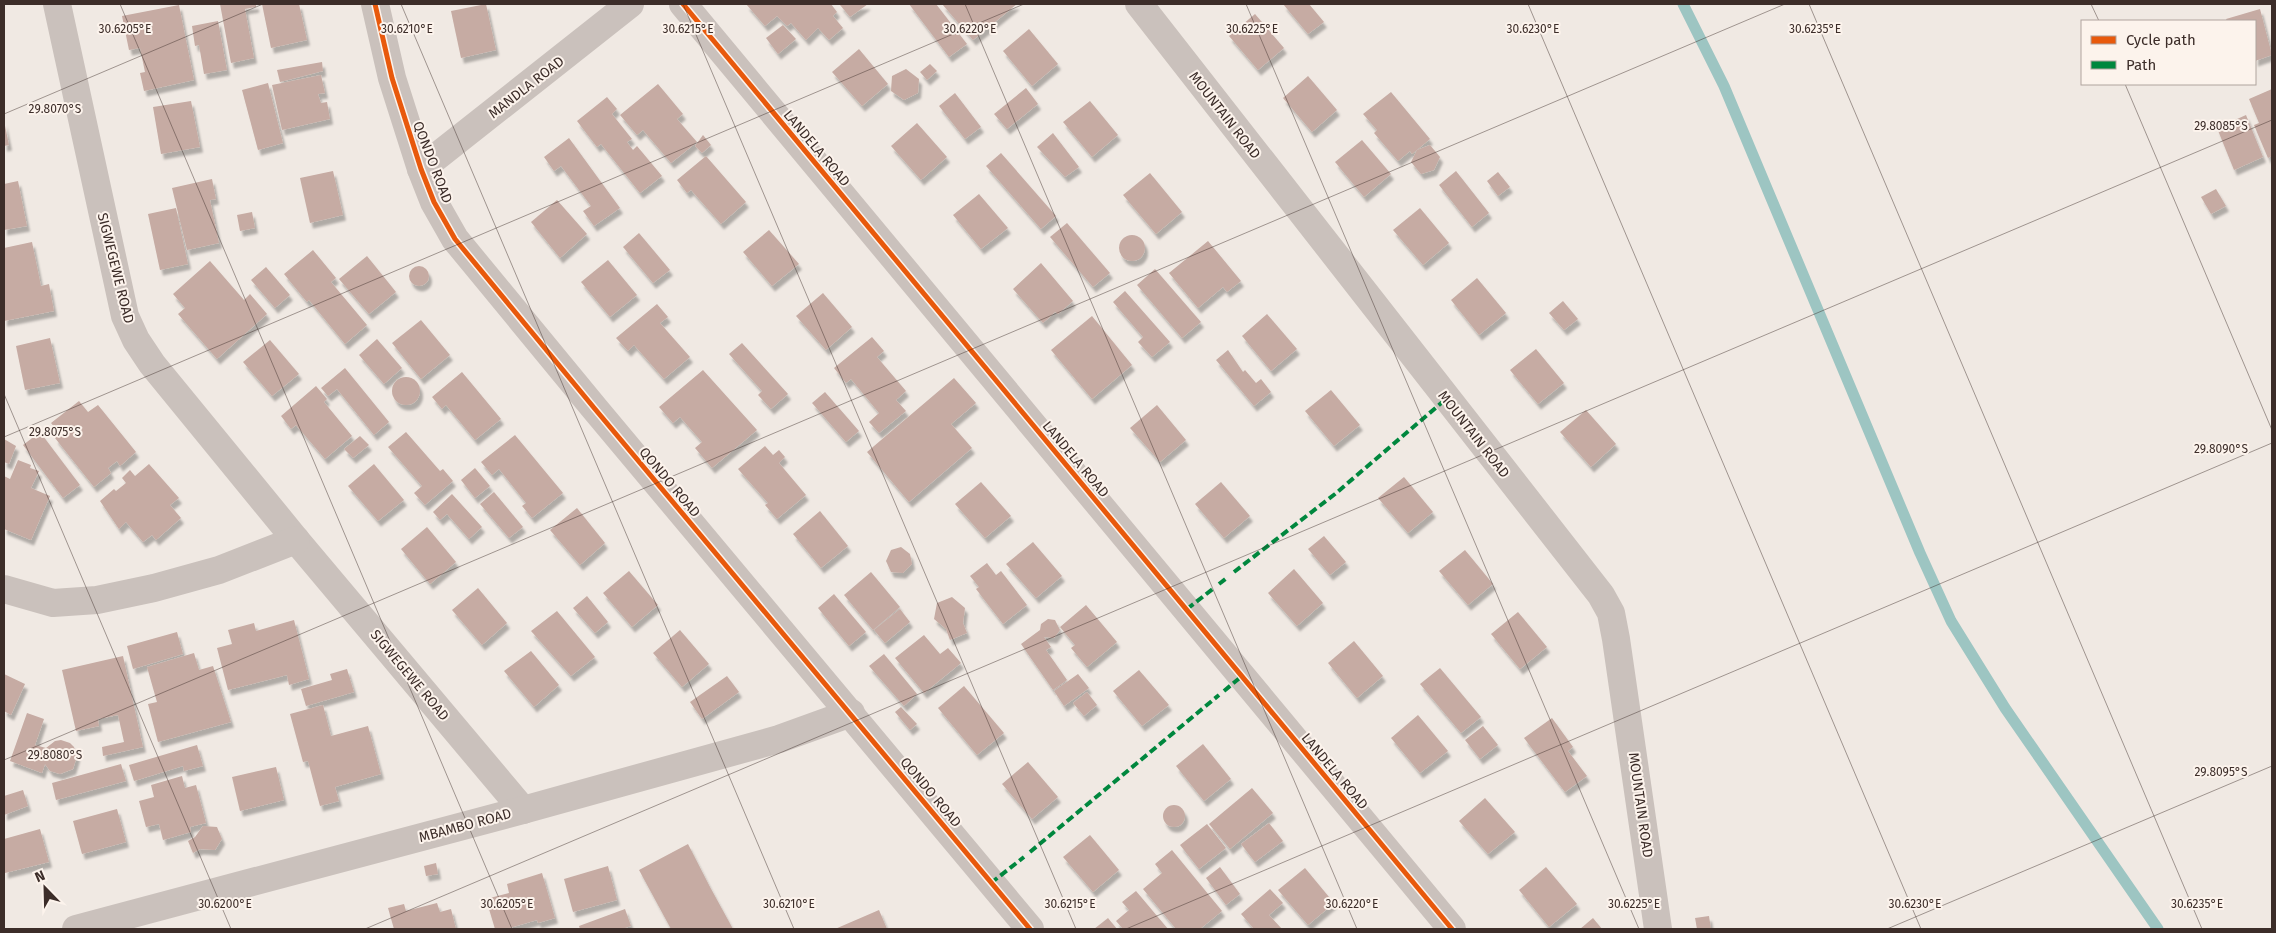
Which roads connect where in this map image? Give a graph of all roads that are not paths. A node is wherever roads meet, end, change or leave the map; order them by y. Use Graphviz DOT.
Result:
graph roads {
  1 [pos="57,4"];
  2 [pos="375,4"];
  3 [pos="630,4"];
  4 [pos="683,4"];
  5 [pos="1139,4"];
  6 [pos="421,169"];
  7 [pos="296,540"];
  8 [pos="4,589"];
  9 [pos="851,713"];
  10 [pos="523,810"];
  11 [pos="76,929"];
  12 [pos="1030,929"];
  13 [pos="1452,929"];
  14 [pos="1658,929"];
  1 -- 7 [label="street, SIGWEGEWE ROAD"];
  2 -- 6 [label="street, QONDO ROAD"];
  3 -- 6 [label="street, MANDLA ROAD"];
  4 -- 13 [label="street, LANDELA ROAD"];
  5 -- 14 [label="street, MOUNTAIN ROAD"];
  6 -- 9 [label="street, QONDO ROAD"];
  7 -- 8 [label="street"];
  7 -- 10 [label="street, SIGWEGEWE ROAD"];
  9 -- 10 [label="street, MBAMBO ROAD"];
  9 -- 12 [label="street, QONDO ROAD"];
  10 -- 11 [label="street, MBAMBO ROAD"];
}
